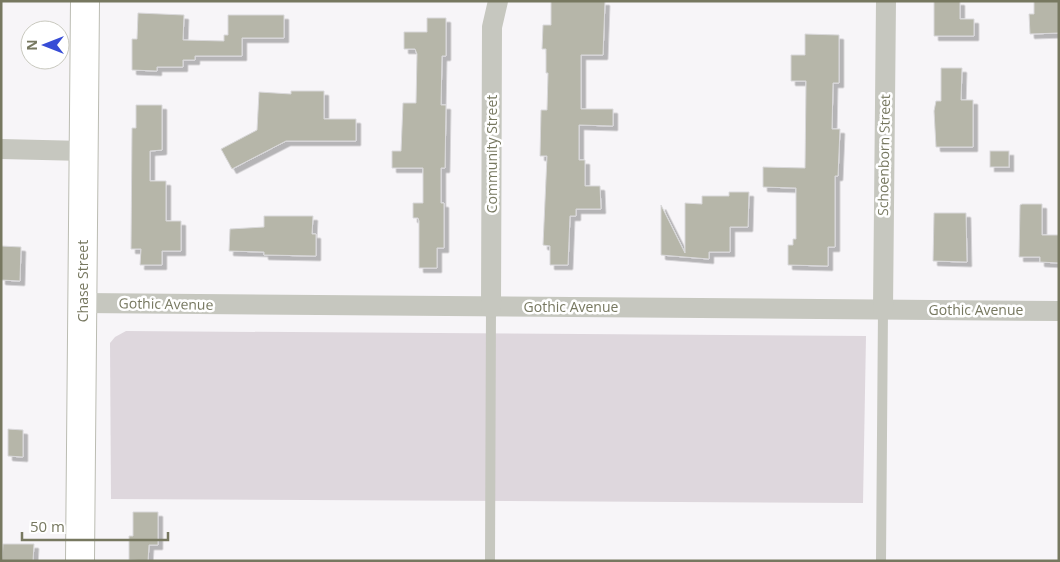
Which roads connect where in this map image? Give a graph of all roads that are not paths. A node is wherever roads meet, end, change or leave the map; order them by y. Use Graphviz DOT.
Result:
graph roads {
  1 [pos="85,1"];
  2 [pos="498,1"];
  3 [pos="886,1"];
  4 [pos="1,149"];
  5 [pos="84,151"];
  6 [pos="83,303"];
  7 [pos="490,308"];
  8 [pos="883,309"];
  9 [pos="1059,311"];
  10 [pos="80,561"];
  11 [pos="490,561"];
  12 [pos="881,561"];
  1 -- 5 [label="street, Chase Street"];
  2 -- 7 [label="street, Community Street"];
  3 -- 8 [label="street, Schoenborn Street"];
  4 -- 5 [label="street"];
  5 -- 6 [label="street, Chase Street"];
  6 -- 7 [label="street, Gothic Avenue"];
  6 -- 10 [label="street, Chase Street"];
  7 -- 8 [label="street, Gothic Avenue"];
  7 -- 11 [label="lane"];
  8 -- 9 [label="street, Gothic Avenue"];
  8 -- 12 [label="lane"];
}
